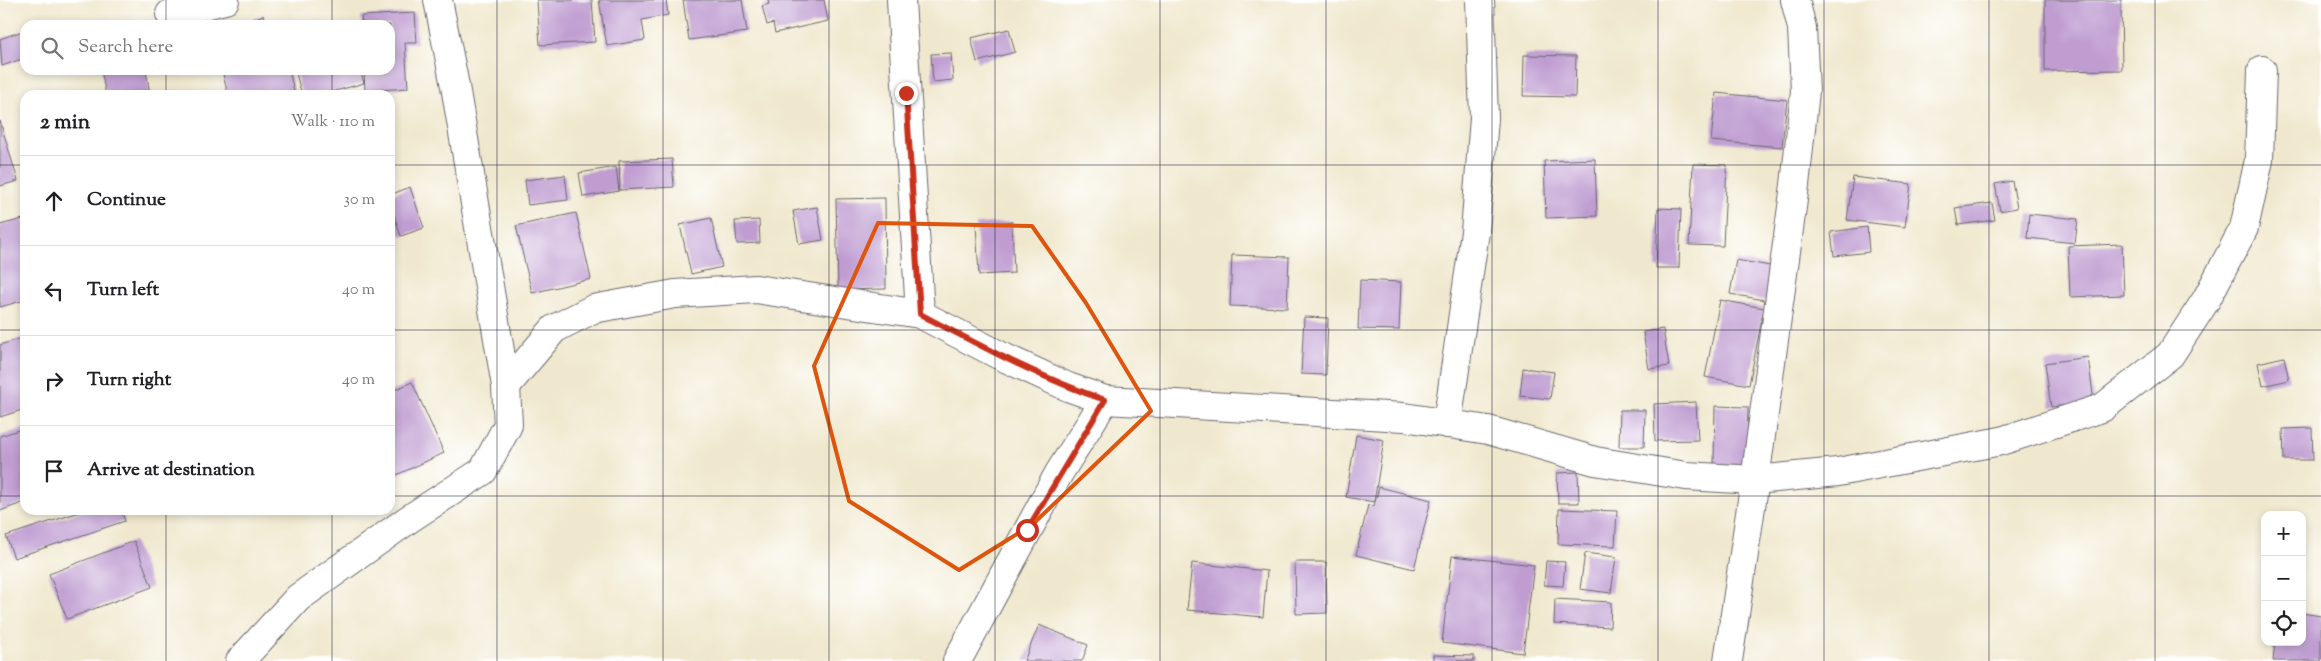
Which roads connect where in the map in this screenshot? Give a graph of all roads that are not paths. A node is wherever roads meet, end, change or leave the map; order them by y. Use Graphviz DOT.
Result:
graph roads {
  1 [pos="225,0"];
  2 [pos="438,0"];
  3 [pos="901,0"];
  4 [pos="1480,0"];
  5 [pos="1795,0"];
  6 [pos="170,14"];
  7 [pos="2262,70"];
  8 [pos="920,314"];
  9 [pos="506,386"];
  10 [pos="1105,400"];
  11 [pos="1447,424"];
  12 [pos="1755,480"];
  13 [pos="240,661"];
  14 [pos="957,661"];
  15 [pos="1728,661"];
  1 -- 6 [label="street"];
  2 -- 9 [label="street"];
  3 -- 8 [label="street"];
  4 -- 11 [label="street"];
  5 -- 12 [label="street"];
  7 -- 12 [label="street"];
  8 -- 9 [label="street"];
  8 -- 10 [label="street"];
  9 -- 13 [label="street"];
  10 -- 11 [label="street"];
  10 -- 14 [label="street"];
  11 -- 12 [label="street"];
  12 -- 15 [label="street"];
}
